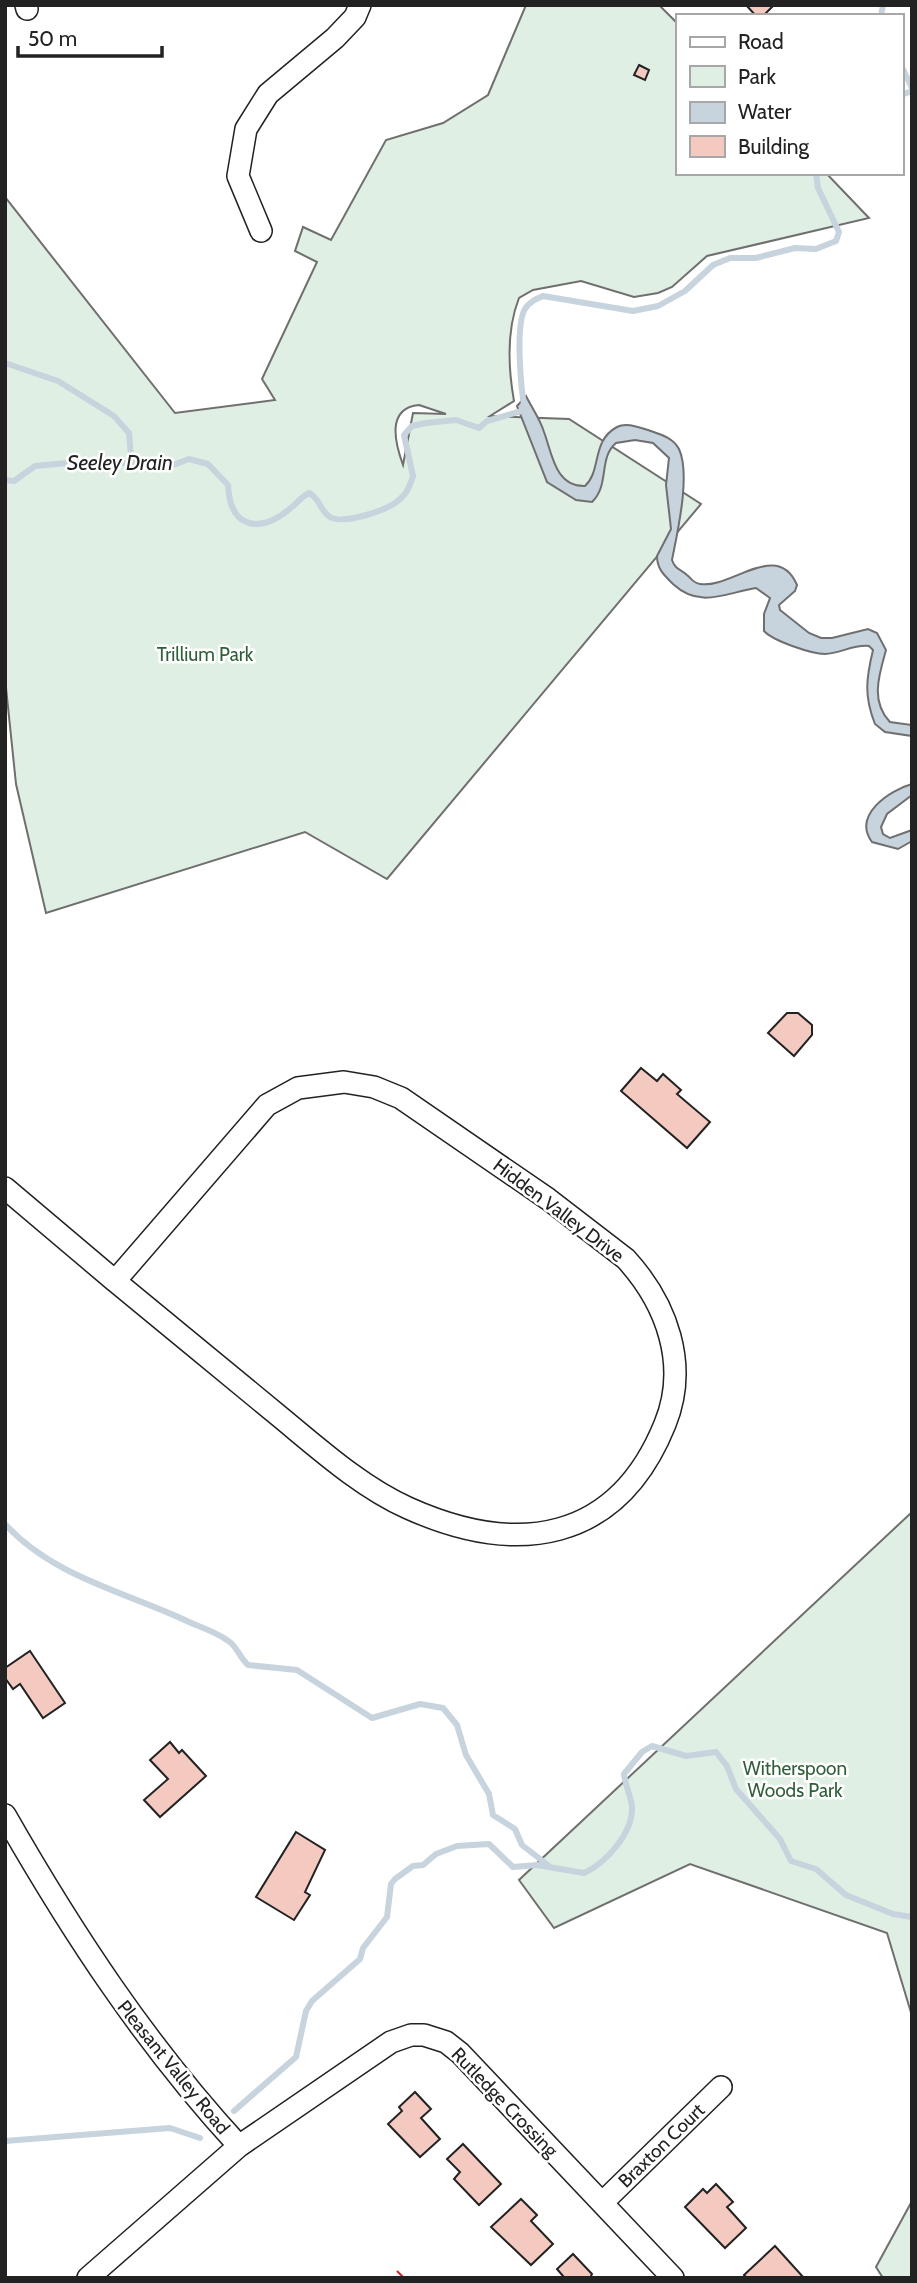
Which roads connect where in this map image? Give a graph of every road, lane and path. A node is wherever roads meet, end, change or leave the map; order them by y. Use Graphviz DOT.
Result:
graph roads {
  1 [pos="360,5"];
  2 [pos="261,231"];
  3 [pos="5,1188"];
  4 [pos="115,1281"];
  5 [pos="5,1815"];
  6 [pos="721,2087"];
  7 [pos="239,2146"];
  8 [pos="602,2203"];
  9 [pos="88,2278"];
  10 [pos="673,2278"];
  1 -- 2 [label="street"];
  3 -- 4 [label="street, Hidden Valley Drive"];
  4 -- 4 [label="street, Hidden Valley Drive"];
  5 -- 7 [label="street, Pleasant Valley Road"];
  6 -- 8 [label="street, Braxton Court"];
  7 -- 8 [label="street, Rutledge Crossing"];
  7 -- 9 [label="street, Pleasant Valley Road"];
  8 -- 10 [label="street, Rutledge Crossing"];
}
